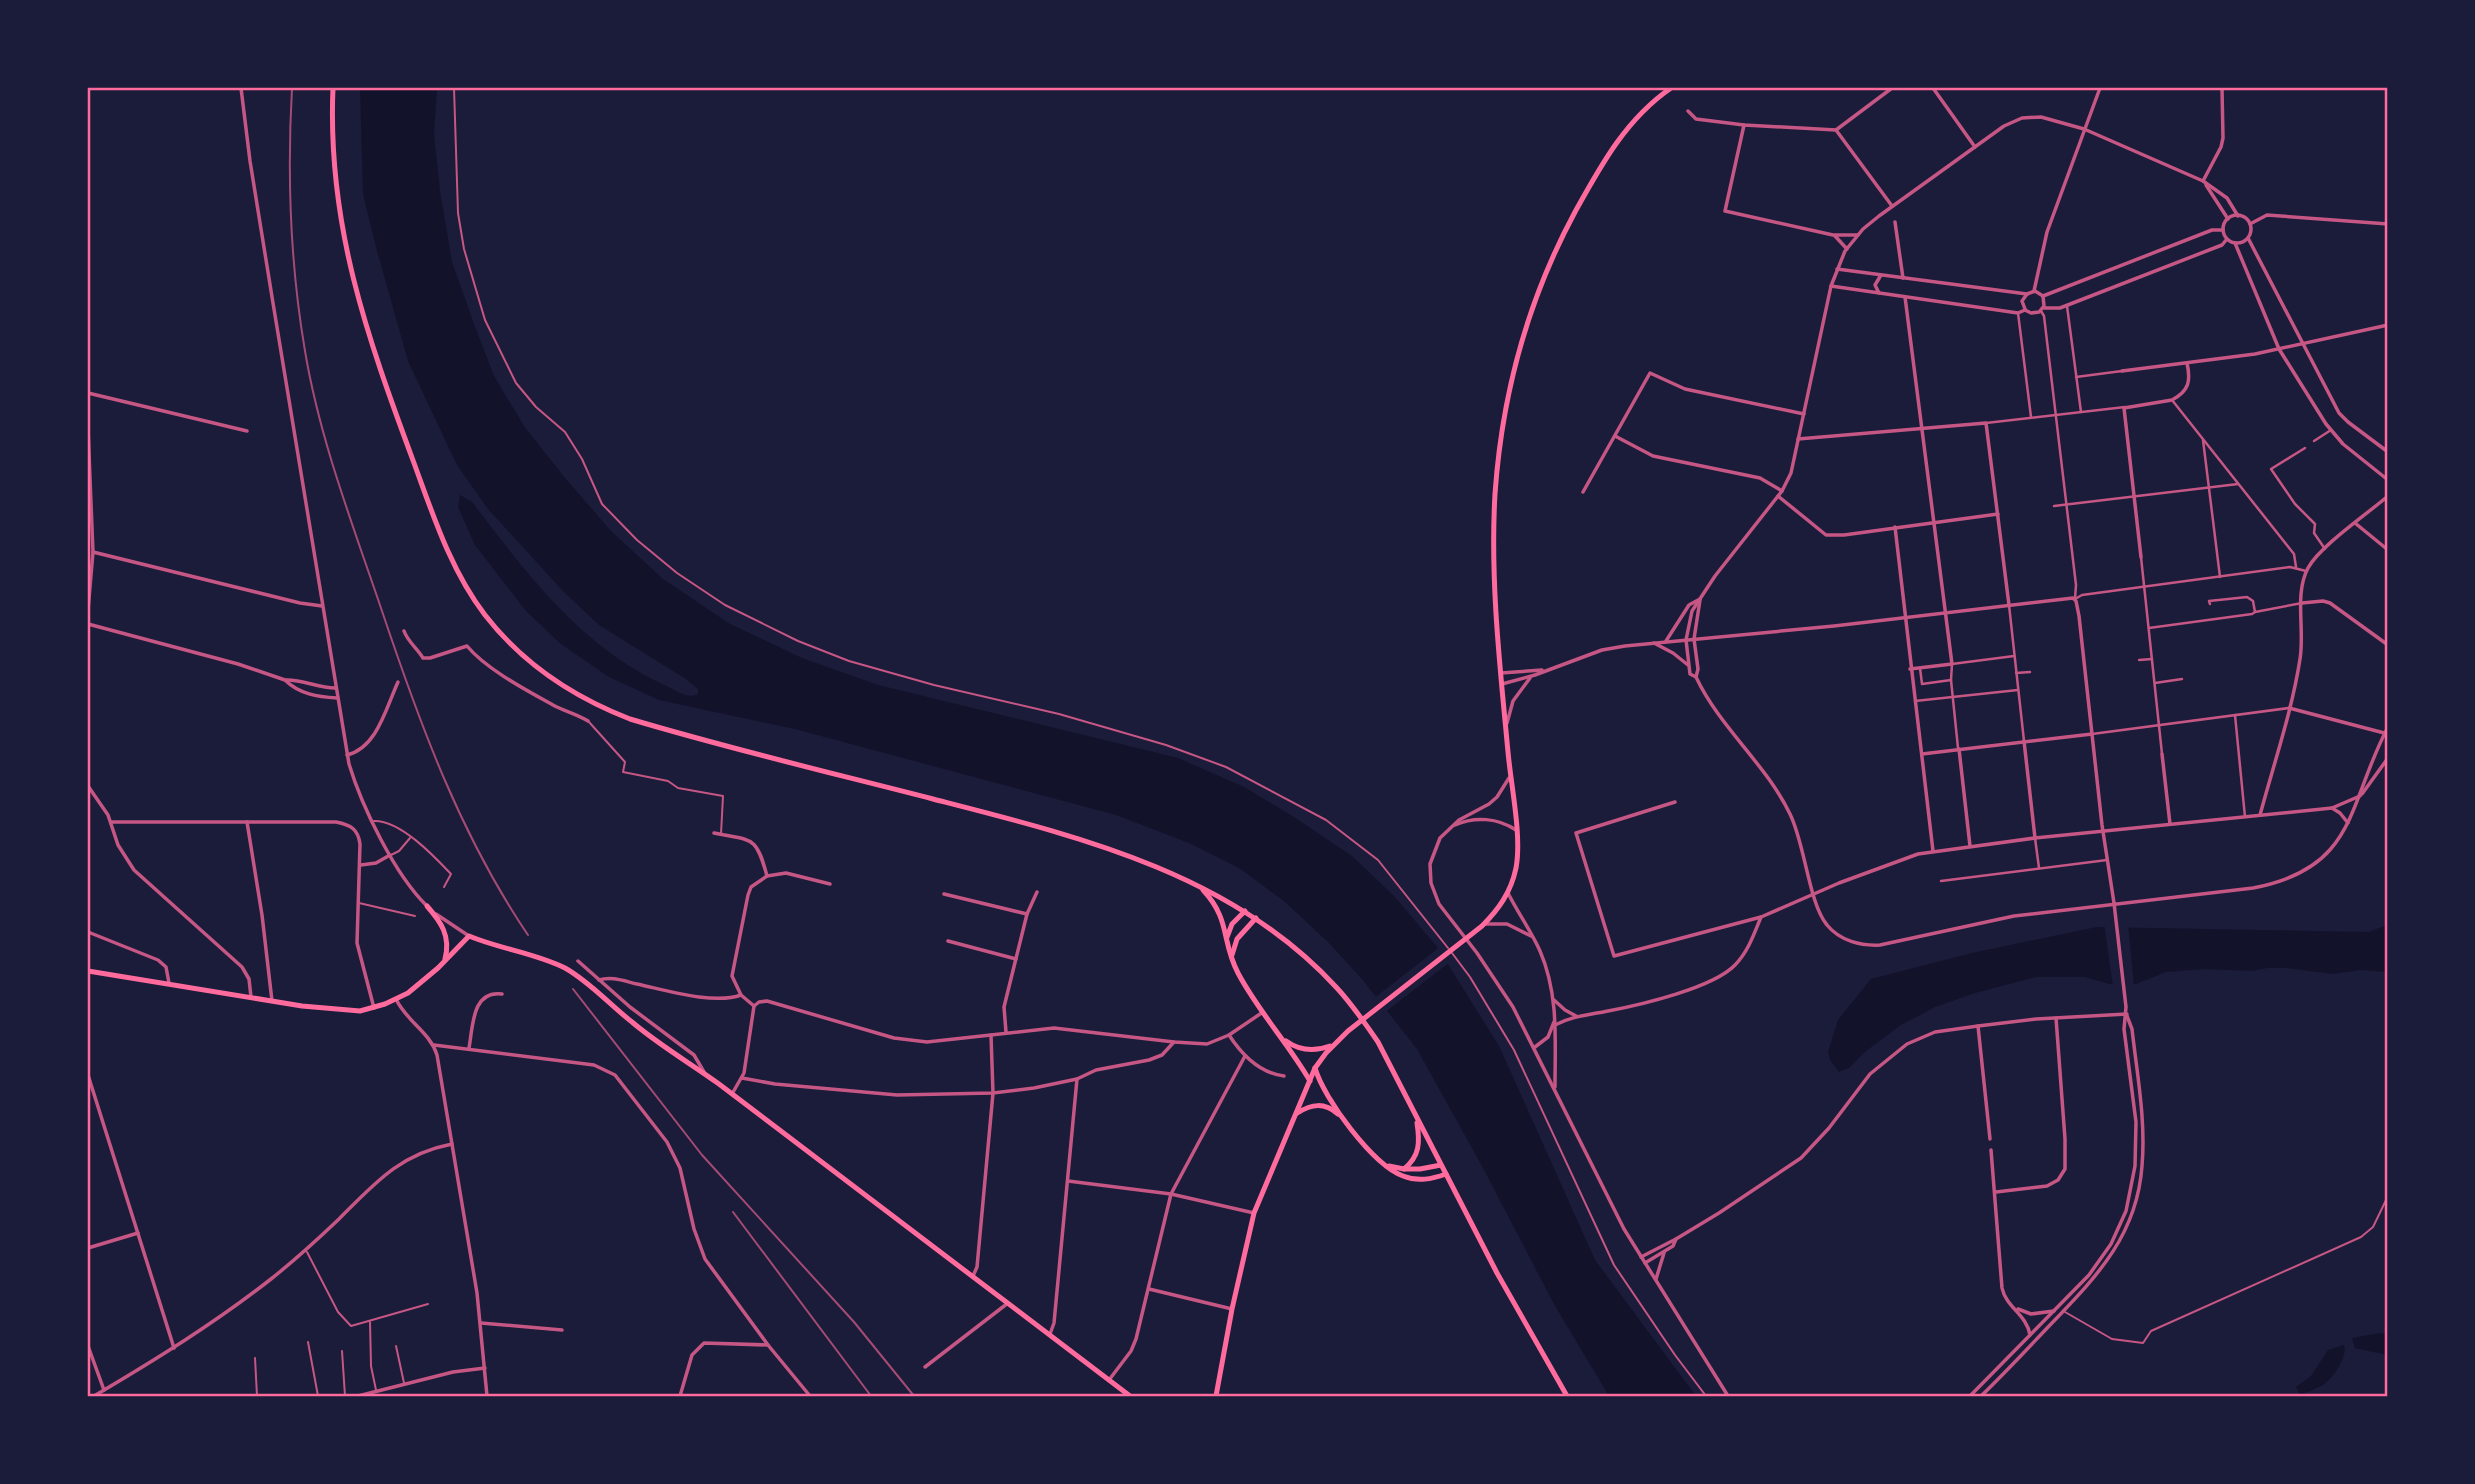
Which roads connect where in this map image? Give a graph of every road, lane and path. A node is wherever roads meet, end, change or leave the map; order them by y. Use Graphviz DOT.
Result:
graph roads {
  1 [pos="241,88"];
  2 [pos="333,88"];
  3 [pos="454,88"];
  4 [pos="1671,88"];
  5 [pos="1892,88"];
  6 [pos="1933,88"];
  7 [pos="2100,88"];
  8 [pos="2222,88"];
  9 [pos="1688,111"];
  10 [pos="1744,125"];
  11 [pos="2084,129"];
  12 [pos="1836,130"];
  13 [pos="1975,147"];
  14 [pos="2203,181"];
  15 [pos="1892,206"];
  16 [pos="2238,216"];
  17 [pos="2228,219"];
  18 [pos="1895,222"];
  19 [pos="2250,224"];
  20 [pos="2388,224"];
  21 [pos="2223,229"];
  22 [pos="1858,234"];
  23 [pos="1833,235"];
  24 [pos="2248,238"];
  25 [pos="2227,239"];
  26 [pos="2235,243"];
  27 [pos="1847,249"];
  28 [pos="1837,269"];
  29 [pos="1881,275"];
  30 [pos="1903,278"];
  31 [pos="1831,286"];
  32 [pos="2034,291"];
  33 [pos="1879,293"];
  34 [pos="2027,294"];
  35 [pos="2043,296"];
  36 [pos="1905,297"];
  37 [pos="2067,306"];
  38 [pos="2042,309"];
  39 [pos="2025,310"];
  40 [pos="2018,313"];
  41 [pos="2388,325"];
  42 [pos="2305,343"];
  43 [pos="2279,349"];
  44 [pos="2188,363"];
  45 [pos="2122,371"];
  46 [pos="2076,377"];
  47 [pos="88,393"];
  48 [pos="2172,400"];
  49 [pos="2125,407"];
  50 [pos="2081,412"];
  51 [pos="1804,414"];
  52 [pos="2056,415"];
  53 [pos="2031,417"];
  54 [pos="1986,423"];
  55 [pos="88,428"];
  56 [pos="1923,429"];
  57 [pos="2331,430"];
  58 [pos="247,431"];
  59 [pos="1615,436"];
  60 [pos="1798,439"];
  61 [pos="2203,440"];
  62 [pos="2314,441"];
  63 [pos="2305,448"];
  64 [pos="2388,452"];
  65 [pos="88,464"];
  66 [pos="2388,480"];
  67 [pos="2238,484"];
  68 [pos="2208,487"];
  69 [pos="1782,491"];
  70 [pos="1583,492"];
  71 [pos="1778,496"];
  72 [pos="2134,496"];
  73 [pos="2388,496"];
  74 [pos="2067,504"];
  75 [pos="2054,506"];
  76 [pos="1998,514"];
  77 [pos="1935,522"];
  78 [pos="2355,523"];
  79 [pos="1895,527"];
  80 [pos="90,531"];
  81 [pos="2325,549"];
  82 [pos="2388,550"];
  83 [pos="93,552"];
  84 [pos="2141,557"];
  85 [pos="2296,568"];
  86 [pos="2306,571"];
  87 [pos="2222,577"];
  88 [pos="2224,583"];
  89 [pos="2146,586"];
  90 [pos="1700,599"];
  91 [pos="2075,599"];
  92 [pos="2302,603"];
  93 [pos="2210,604"];
  94 [pos="2009,605"];
  95 [pos="322,606"];
  96 [pos="88,610"];
  97 [pos="1947,612"];
  98 [pos="2255,612"];
  99 [pos="1904,616"];
  100 [pos="88,624"];
  101 [pos="2149,628"];
  102 [pos="404,631"];
  103 [pos="1694,639"];
  104 [pos="1686,640"];
  105 [pos="1666,641"];
  106 [pos="1652,642"];
  107 [pos="2388,645"];
  108 [pos="2014,656"];
  109 [pos="2152,659"];
  110 [pos="2139,660"];
  111 [pos="1952,664"];
  112 [pos="1689,666"];
  113 [pos="1920,667"];
  114 [pos="1910,669"];
  115 [pos="1544,670"];
  116 [pos="2030,672"];
  117 [pos="1501,673"];
  118 [pos="2016,673"];
  119 [pos="1530,677"];
  120 [pos="1696,677"];
  121 [pos="2182,679"];
  122 [pos="285,680"];
  123 [pos="1951,680"];
  124 [pos="398,682"];
  125 [pos="2155,682"];
  126 [pos="1502,684"];
  127 [pos="336,688"];
  128 [pos="2018,690"];
  129 [pos="1953,697"];
  130 [pos="337,698"];
  131 [pos="1916,701"];
  132 [pos="2289,708"];
  133 [pos="2235,715"];
  134 [pos="588,721"];
  135 [pos="2160,724"];
  136 [pos="2388,727"];
  137 [pos="1506,728"];
  138 [pos="2092,734"];
  139 [pos="2386,734"];
  140 [pos="2024,741"];
  141 [pos="1959,749"];
  142 [pos="1922,754"];
  143 [pos="2162,754"];
  144 [pos="347,755"];
  145 [pos="2388,758"];
  146 [pos="1510,776"];
  147 [pos="88,786"];
  148 [pos="2361,795"];
  149 [pos="1675,802"];
  150 [pos="2332,808"];
  151 [pos="2260,815"];
  152 [pos="2245,817"];
  153 [pos="373,821"];
  154 [pos="111,822"];
  155 [pos="247,822"];
  156 [pos="2348,823"];
  157 [pos="2170,824"];
  158 [pos="1450,827"];
  159 [pos="1516,830"];
  160 [pos="2103,831"];
  161 [pos="714,833"];
  162 [pos="721,835"];
  163 [pos="411,837"];
  164 [pos="2035,838"];
  165 [pos="1970,846"];
  166 [pos="1933,851"];
  167 [pos="390,855"];
  168 [pos="2107,860"];
  169 [pos="360,865"];
  170 [pos="2039,868"];
  171 [pos="767,876"];
  172 [pos="1941,881"];
  173 [pos="830,884"];
  174 [pos="1199,885"];
  175 [pos="444,887"];
  176 [pos="1037,892"];
  177 [pos="1508,893"];
  178 [pos="1814,893"];
  179 [pos="944,894"];
  180 [pos="358,903"];
  181 [pos="2114,903"];
  182 [pos="427,906"];
  183 [pos="1245,911"];
  184 [pos="1027,914"];
  185 [pos="415,916"];
  186 [pos="1256,918"];
  187 [pos="1761,918"];
  188 [pos="1483,925"];
  189 [pos="88,932"];
  190 [pos="468,936"];
  191 [pos="1534,938"];
  192 [pos="1227,939"];
  193 [pos="948,941"];
  194 [pos="1231,958"];
  195 [pos="1016,959"];
  196 [pos="578,961"];
  197 [pos="443,963"];
  198 [pos="88,971"];
  199 [pos="599,980"];
  200 [pos="169,983"];
  201 [pos="502,994"];
  202 [pos="741,995"];
  203 [pos="251,998"];
  204 [pos="397,999"];
  205 [pos="1554,1000"];
  206 [pos="272,1002"];
  207 [pos="754,1006"];
  208 [pos="374,1008"];
  209 [pos="1263,1012"];
  210 [pos="2127,1014"];
  211 [pos="1576,1016"];
  212 [pos="1556,1017"];
  213 [pos="2056,1018"];
  214 [pos="1555,1025"];
  215 [pos="1978,1026"];
  216 [pos="1006,1032"];
  217 [pos="991,1035"];
  218 [pos="1229,1035"];
  219 [pos="1283,1038"];
  220 [pos="1174,1042"];
  221 [pos="433,1045"];
  222 [pos="1333,1046"];
  223 [pos="1535,1047"];
  224 [pos="469,1048"];
  225 [pos="1245,1056"];
  226 [pos="1315,1068"];
  227 [pos="705,1074"];
  228 [pos="88,1075"];
  229 [pos="1284,1076"];
  230 [pos="742,1078"];
  231 [pos="1077,1079"];
  232 [pos="1310,1081"];
  233 [pos="1555,1089"];
  234 [pos="993,1093"];
  235 [pos="732,1094"];
  236 [pos="1297,1112"];
  237 [pos="1416,1116"];
  238 [pos="1343,1118"];
  239 [pos="1990,1139"];
  240 [pos="452,1144"];
  241 [pos="1991,1150"];
  242 [pos="1385,1165"];
  243 [pos="1441,1165"];
  244 [pos="1404,1169"];
  245 [pos="1446,1174"];
  246 [pos="1068,1181"];
  247 [pos="1996,1192"];
  248 [pos="1171,1194"];
  249 [pos="2388,1196"];
  250 [pos="1254,1213"];
  251 [pos="138,1233"];
  252 [pos="1676,1239"];
  253 [pos="88,1248"];
  254 [pos="306,1249"];
  255 [pos="1665,1251"];
  256 [pos="1640,1257"];
  257 [pos="1645,1264"];
  258 [pos="973,1276"];
  259 [pos="1656,1281"];
  260 [pos="1149,1289"];
  261 [pos="1008,1303"];
  262 [pos="428,1304"];
  263 [pos="1232,1309"];
  264 [pos="2016,1309"];
  265 [pos="2054,1311"];
  266 [pos="2063,1311"];
  267 [pos="370,1321"];
  268 [pos="481,1323"];
  269 [pos="562,1330"];
  270 [pos="1049,1334"];
  271 [pos="2030,1337"];
  272 [pos="308,1342"];
  273 [pos="768,1345"];
  274 [pos="88,1346"];
  275 [pos="396,1346"];
  276 [pos="174,1348"];
  277 [pos="342,1351"];
  278 [pos="255,1358"];
  279 [pos="485,1367"];
  280 [pos="925,1367"];
  281 [pos="1109,1380"];
  282 [pos="404,1384"];
  283 [pos="104,1390"];
  284 [pos="376,1392"];
  285 [pos="94,1396"];
  286 [pos="257,1396"];
  287 [pos="318,1396"];
  288 [pos="345,1396"];
  289 [pos="358,1396"];
  290 [pos="487,1396"];
  291 [pos="680,1396"];
  292 [pos="810,1396"];
  293 [pos="1130,1396"];
  294 [pos="1216,1396"];
  295 [pos="1567,1396"];
  296 [pos="1706,1396"];
  297 [pos="1728,1396"];
  298 [pos="1970,1396"];
  299 [pos="1981,1396"];
  1 -- 95 [label="street"];
  2 -- 174 [label="main road"];
  3 -- 296 [label="lane"];
  4 -- 117 [label="main road"];
  5 -- 12 [label="street"];
  6 -- 13 [label="street"];
  7 -- 11 [label="street"];
  8 -- 14 [label="street"];
  9 -- 10 [label="street"];
  10 -- 12 [label="street"];
  10 -- 23 [label="street"];
  11 -- 13 [label="street"];
  11 -- 14 [label="street"];
  11 -- 32 [label="street"];
  12 -- 15 [label="street"];
  13 -- 15 [label="street"];
  14 -- 16 [label="street"];
  14 -- 17 [label="street"];
  15 -- 22 [label="street"];
  16 -- 17 [label="street"];
  16 -- 19 [label="street"];
  17 -- 21 [label="street"];
  18 -- 30 [label="street"];
  19 -- 20 [label="street"];
  19 -- 24 [label="street"];
  21 -- 25 [label="street"];
  21 -- 35 [label="street"];
  22 -- 23 [label="street"];
  22 -- 27 [label="street"];
  23 -- 27 [label="street"];
  24 -- 26 [label="street"];
  24 -- 42 [label="street"];
  25 -- 26 [label="street"];
  25 -- 37 [label="street"];
  26 -- 43 [label="street"];
  27 -- 28 [label="street"];
  28 -- 29 [label="street"];
  28 -- 31 [label="street"];
  29 -- 30 [label="street"];
  29 -- 33 [label="street"];
  30 -- 34 [label="street"];
  31 -- 33 [label="street"];
  31 -- 51 [label="street"];
  32 -- 34 [label="street"];
  32 -- 35 [label="street"];
  33 -- 36 [label="street"];
  34 -- 39 [label="street"];
  35 -- 38 [label="street"];
  36 -- 40 [label="street"];
  36 -- 56 [label="street"];
  37 -- 38 [label="street"];
  37 -- 46 [label="street"];
  38 -- 39 [label="street"];
  38 -- 52 [label="street"];
  39 -- 40 [label="street"];
  40 -- 53 [label="street"];
  41 -- 42 [label="street"];
  42 -- 43 [label="street"];
  42 -- 64 [label="street"];
  43 -- 44 [label="street"];
  43 -- 57 [label="street"];
  44 -- 45 [label="street"];
  44 -- 48 [label="street"];
  45 -- 46 [label="street"];
  46 -- 50 [label="street"];
  47 -- 58 [label="street"];
  48 -- 49 [label="street"];
  48 -- 61 [label="street"];
  49 -- 50 [label="street"];
  49 -- 72 [label="street"];
  50 -- 52 [label="street"];
  51 -- 59 [label="street"];
  51 -- 60 [label="street"];
  52 -- 53 [label="street"];
  52 -- 74 [label="street"];
  53 -- 54 [label="street"];
  54 -- 56 [label="street"];
  54 -- 76 [label="street"];
  55 -- 65 [label="street"];
  56 -- 60 [label="street"];
  56 -- 77 [label="street"];
  57 -- 62 [label="street"];
  57 -- 66 [label="street"];
  59 -- 69 [label="street"];
  59 -- 70 [label="street"];
  60 -- 69 [label="street"];
  61 -- 67 [label="street"];
  61 -- 68 [label="street"];
  63 -- 81 [label="street"];
  65 -- 80 [label="street"];
  67 -- 68 [label="street"];
  67 -- 85 [label="street"];
  68 -- 72 [label="street"];
  68 -- 87 [label="street"];
  69 -- 71 [label="street"];
  71 -- 79 [label="street"];
  71 -- 90 [label="street"];
  72 -- 74 [label="street"];
  72 -- 84 [label="street"];
  73 -- 78 [label="street"];
  74 -- 75 [label="street"];
  74 -- 91 [label="street"];
  76 -- 77 [label="street"];
  76 -- 94 [label="street"];
  77 -- 79 [label="street"];
  77 -- 97 [label="street"];
  78 -- 81 [label="street"];
  78 -- 82 [label="street"];
  79 -- 99 [label="street"];
  80 -- 83 [label="street"];
  81 -- 86 [label="street"];
  83 -- 95 [label="street"];
  83 -- 96 [label="street"];
  84 -- 89 [label="street"];
  85 -- 86 [label="street"];
  85 -- 87 [label="street"];
  86 -- 92 [label="street"];
  87 -- 88 [label="street"];
  87 -- 89 [label="street"];
  89 -- 91 [label="street"];
  89 -- 101 [label="street"];
  90 -- 103 [label="street"];
  90 -- 104 [label="street"];
  90 -- 105 [label="street"];
  91 -- 94 [label="street"];
  91 -- 138 [label="street"];
  92 -- 98 [label="street"];
  92 -- 107 [label="street"];
  92 -- 132 [label="street"];
  93 -- 98 [label="street"];
  94 -- 97 [label="street"];
  94 -- 108 [label="street"];
  95 -- 127 [label="street"];
  97 -- 99 [label="street"];
  97 -- 111 [label="street"];
  98 -- 101 [label="street"];
  99 -- 103 [label="street"];
  99 -- 114 [label="street"];
  100 -- 122 [label="street"];
  101 -- 109 [label="street"];
  102 -- 134 [label="street"];
  103 -- 104 [label="street"];
  103 -- 120 [label="street"];
  104 -- 105 [label="street"];
  104 -- 112 [label="street"];
  105 -- 106 [label="street"];
  106 -- 112 [label="street"];
  106 -- 115 [label="street"];
  108 -- 111 [label="street"];
  108 -- 118 [label="street"];
  109 -- 110 [label="street"];
  109 -- 125 [label="street"];
  111 -- 113 [label="street"];
  111 -- 123 [label="street"];
  112 -- 120 [label="street"];
  113 -- 114 [label="street"];
  113 -- 123 [label="street"];
  114 -- 131 [label="street"];
  115 -- 117 [label="street"];
  115 -- 119 [label="street"];
  116 -- 118 [label="street"];
  117 -- 126 [label="main road"];
  118 -- 128 [label="street"];
  119 -- 126 [label="street"];
  119 -- 137 [label="street"];
  120 -- 178 [label="street"];
  121 -- 125 [label="street"];
  122 -- 127 [label="street"];
  122 -- 130 [label="street"];
  123 -- 129 [label="street"];
  124 -- 144 [label="street"];
  125 -- 135 [label="street"];
  126 -- 137 [label="main road"];
  127 -- 130 [label="street"];
  128 -- 129 [label="street"];
  128 -- 140 [label="street"];
  129 -- 131 [label="street"];
  129 -- 141 [label="street"];
  130 -- 144 [label="street"];
  131 -- 142 [label="street"];
  132 -- 133 [label="street"];
  132 -- 139 [label="street"];
  132 -- 151 [label="street"];
  133 -- 135 [label="street"];
  133 -- 152 [label="street"];
  134 -- 162 [label="lane"];
  135 -- 138 [label="street"];
  135 -- 143 [label="street"];
  136 -- 139 [label="street"];
  137 -- 146 [label="main road"];
  138 -- 140 [label="street"];
  138 -- 160 [label="street"];
  139 -- 148 [label="street"];
  140 -- 141 [label="street"];
  140 -- 164 [label="street"];
  141 -- 142 [label="street"];
  141 -- 165 [label="street"];
  142 -- 166 [label="street"];
  143 -- 157 [label="street"];
  144 -- 153 [label="street"];
  145 -- 148 [label="street"];
  146 -- 158 [label="street"];
  146 -- 159 [label="main road"];
  147 -- 154 [label="street"];
  148 -- 150 [label="street"];
  148 -- 156 [label="street"];
  149 -- 187 [label="street"];
  150 -- 151 [label="street"];
  150 -- 156 [label="street"];
  151 -- 152 [label="street"];
  152 -- 157 [label="street"];
  153 -- 163 [label="lane"];
  153 -- 167 [label="street"];
  154 -- 155 [label="street"];
  154 -- 203 [label="street"];
  155 -- 169 [label="street"];
  155 -- 206 [label="street"];
  156 -- 181 [label="street"];
  157 -- 160 [label="street"];
  158 -- 159 [label="street"];
  158 -- 223 [label="street"];
  159 -- 177 [label="main road"];
  160 -- 164 [label="street"];
  160 -- 168 [label="street"];
  161 -- 162 [label="street"];
  162 -- 171 [label="street"];
  163 -- 167 [label="lane"];
  163 -- 175 [label="lane"];
  164 -- 165 [label="street"];
  164 -- 170 [label="street"];
  165 -- 166 [label="street"];
  166 -- 178 [label="street"];
  167 -- 169 [label="street"];
  167 -- 182 [label="street"];
  168 -- 170 [label="street"];
  168 -- 181 [label="street"];
  169 -- 180 [label="street"];
  170 -- 172 [label="street"];
  171 -- 173 [label="street"];
  171 -- 202 [label="street"];
  174 -- 183 [label="main road"];
  174 -- 192 [label="main road"];
  176 -- 184 [label="street"];
  177 -- 188 [label="main road"];
  177 -- 191 [label="street"];
  178 -- 181 [label="street"];
  178 -- 187 [label="street"];
  179 -- 184 [label="street"];
  180 -- 185 [label="lane"];
  180 -- 208 [label="street"];
  181 -- 210 [label="street"];
  182 -- 190 [label="street"];
  182 -- 197 [label="main road"];
  183 -- 186 [label="main road"];
  183 -- 192 [label="main road"];
  184 -- 195 [label="street"];
  186 -- 194 [label="main road"];
  186 -- 237 [label="main road"];
  187 -- 211 [label="street"];
  188 -- 191 [label="street"];
  188 -- 222 [label="main road"];
  189 -- 200 [label="street"];
  190 -- 197 [label="main road"];
  190 -- 227 [label="main road"];
  191 -- 205 [label="street"];
  192 -- 194 [label="main road"];
  193 -- 195 [label="street"];
  194 -- 209 [label="main road"];
  195 -- 216 [label="street"];
  196 -- 199 [label="street"];
  197 -- 204 [label="main road"];
  198 -- 200 [label="main road"];
  199 -- 202 [label="street"];
  199 -- 227 [label="street"];
  200 -- 203 [label="main road"];
  201 -- 224 [label="street"];
  202 -- 207 [label="street"];
  203 -- 206 [label="main road"];
  204 -- 208 [label="main road"];
  204 -- 221 [label="street"];
  205 -- 211 [label="street"];
  205 -- 212 [label="street"];
  206 -- 208 [label="main road"];
  207 -- 217 [label="street"];
  207 -- 230 [label="street"];
  209 -- 218 [label="street"];
  209 -- 219 [label="main road"];
  210 -- 213 [label="street"];
  210 -- 265 [label="street"];
  210 -- 266 [label="street"];
  211 -- 214 [label="street"];
  212 -- 214 [label="street"];
  212 -- 223 [label="street"];
  213 -- 215 [label="street"];
  213 -- 247 [label="street"];
  214 -- 233 [label="street"];
  215 -- 239 [label="street"];
  215 -- 252 [label="street"];
  216 -- 217 [label="street"];
  216 -- 220 [label="street"];
  217 -- 234 [label="street"];
  218 -- 220 [label="street"];
  218 -- 225 [label="street"];
  219 -- 222 [label="main road"];
  219 -- 232 [label="main road"];
  220 -- 231 [label="street"];
  221 -- 224 [label="street"];
  221 -- 240 [label="street"];
  222 -- 226 [label="main road"];
  223 -- 233 [label="street"];
  224 -- 273 [label="street"];
  225 -- 229 [label="street"];
  225 -- 248 [label="street"];
  226 -- 232 [label="main road"];
  226 -- 238 [label="main road"];
  227 -- 235 [label="main road"];
  228 -- 251 [label="street"];
  230 -- 234 [label="street"];
  230 -- 235 [label="street"];
  231 -- 234 [label="street"];
  231 -- 246 [label="street"];
  232 -- 236 [label="main road"];
  233 -- 256 [label="street"];
  234 -- 258 [label="street"];
  235 -- 258 [label="main road"];
  236 -- 238 [label="main road"];
  236 -- 250 [label="main road"];
  237 -- 243 [label="main road"];
  237 -- 244 [label="main road"];
  238 -- 242 [label="main road"];
  240 -- 254 [label="street"];
  240 -- 268 [label="street"];
  241 -- 247 [label="street"];
  242 -- 244 [label="main road"];
  242 -- 245 [label="main road"];
  243 -- 244 [label="main road"];
  243 -- 245 [label="main road"];
  245 -- 295 [label="main road"];
  246 -- 248 [label="street"];
  246 -- 270 [label="street"];
  247 -- 264 [label="street"];
  248 -- 250 [label="street"];
  248 -- 260 [label="street"];
  249 -- 266 [label="lane"];
  250 -- 263 [label="main road"];
  251 -- 253 [label="street"];
  251 -- 276 [label="street"];
  252 -- 255 [label="street"];
  252 -- 256 [label="street"];
  254 -- 267 [label="lane"];
  254 -- 276 [label="street"];
  255 -- 257 [label="street"];
  255 -- 259 [label="street"];
  256 -- 257 [label="street"];
  257 -- 259 [label="street"];
  258 -- 261 [label="main road"];
  259 -- 297 [label="street"];
  260 -- 263 [label="street"];
  260 -- 281 [label="street"];
  261 -- 270 [label="main road"];
  261 -- 280 [label="street"];
  262 -- 267 [label="lane"];
  263 -- 294 [label="main road"];
  264 -- 265 [label="street"];
  264 -- 271 [label="street"];
  265 -- 271 [label="street"];
  266 -- 299 [label="street"];
  267 -- 284 [label="lane"];
  268 -- 269 [label="street"];
  268 -- 279 [label="street"];
  270 -- 281 [label="main road"];
  271 -- 298 [label="street"];
  272 -- 287 [label="lane"];
  273 -- 291 [label="street"];
  273 -- 292 [label="street"];
  274 -- 283 [label="street"];
  275 -- 282 [label="lane"];
  276 -- 283 [label="street"];
  277 -- 288 [label="lane"];
  278 -- 286 [label="lane"];
  279 -- 282 [label="street"];
  279 -- 290 [label="street"];
  281 -- 293 [label="main road"];
  282 -- 284 [label="street"];
  283 -- 285 [label="street"];
  284 -- 289 [label="street"];
}
